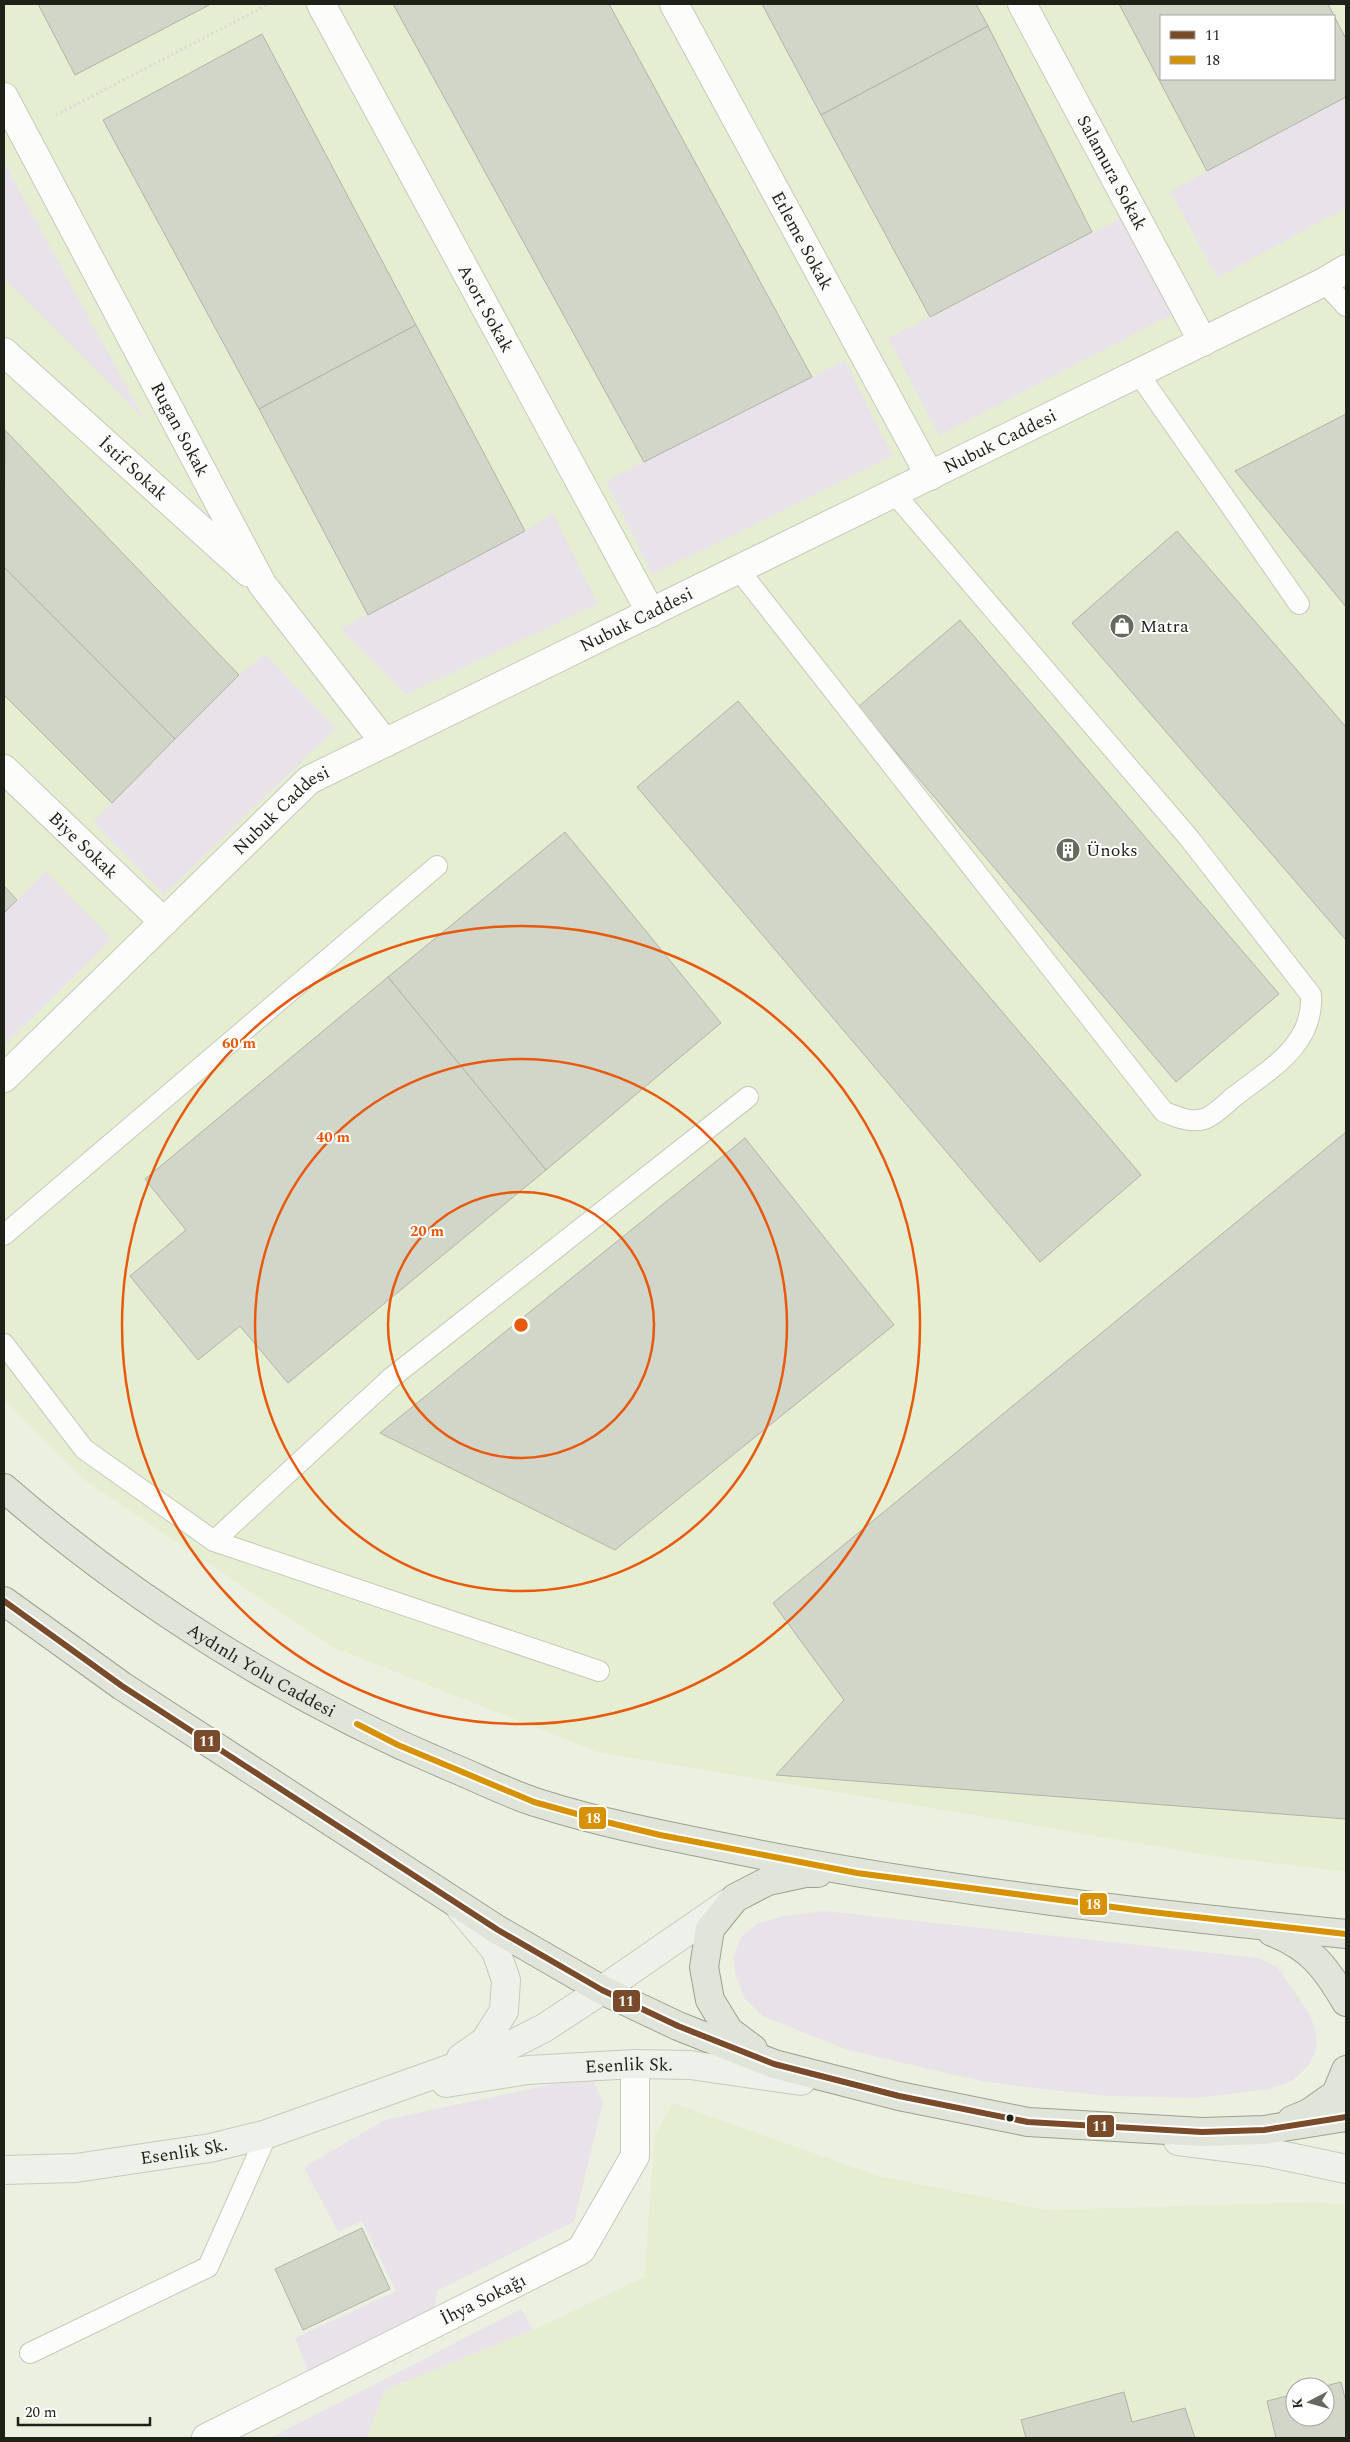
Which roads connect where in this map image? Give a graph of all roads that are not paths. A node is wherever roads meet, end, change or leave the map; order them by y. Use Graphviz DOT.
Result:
graph roads {
  1 [pos="320,4"];
  2 [pos="674,4"];
  3 [pos="1022,4"];
  4 [pos="4,97"];
  5 [pos="1335,276"];
  6 [pos="1346,306"];
  7 [pos="1203,342"];
  8 [pos="4,352"];
  9 [pos="1138,373"];
  10 [pos="930,476"];
  11 [pos="894,493"];
  12 [pos="739,570"];
  13 [pos="262,584"];
  14 [pos="1299,604"];
  15 [pos="651,613"];
  16 [pos="385,743"];
  17 [pos="4,769"];
  18 [pos="437,866"];
  19 [pos="164,922"];
  20 [pos="4,1078"];
  21 [pos="748,1097"];
  22 [pos="4,1235"];
  23 [pos="4,1344"];
  24 [pos="4,1488"];
  25 [pos="214,1541"];
  26 [pos="4,1602"];
  27 [pos="599,1671"];
  28 [pos="858,1874"];
  29 [pos="452,1898"];
  30 [pos="735,1898"];
  31 [pos="1255,1925"];
  32 [pos="1346,1934"];
  33 [pos="1338,1980"];
  34 [pos="602,1990"];
  35 [pos="1346,2002"];
  36 [pos="635,2064"];
  37 [pos="774,2064"];
  38 [pos="1346,2070"];
  39 [pos="441,2072"];
  40 [pos="899,2096"];
  41 [pos="359,2101"];
  42 [pos="1346,2117"];
  43 [pos="1028,2122"];
  44 [pos="1264,2130"];
  45 [pos="267,2134"];
  46 [pos="1346,2169"];
  47 [pos="4,2170"];
  48 [pos="30,2353"];
  49 [pos="206,2438"];
  1 -- 15 [label="street, Asort Sokak"];
  2 -- 10 [label="street, Etleme Sokak"];
  3 -- 7 [label="street, Salamura Sokak"];
  4 -- 13 [label="street, Rugan Sokak"];
  5 -- 6 [label="lane"];
  5 -- 7 [label="street, Nubuk Caddesi"];
  7 -- 9 [label="street, Nubuk Caddesi"];
  8 -- 13 [label="street, İstif Sokak"];
  9 -- 10 [label="street, Nubuk Caddesi"];
  9 -- 14 [label="lane"];
  10 -- 11 [label="street, Nubuk Caddesi"];
  11 -- 12 [label="street, Nubuk Caddesi"];
  11 -- 12 [label="lane"];
  12 -- 15 [label="street, Nubuk Caddesi"];
  13 -- 16 [label="street, Rugan Sokak"];
  15 -- 16 [label="street, Nubuk Caddesi"];
  16 -- 19 [label="street, Nubuk Caddesi"];
  17 -- 19 [label="street, Biye Sokak"];
  18 -- 22 [label="lane"];
  19 -- 20 [label="street, Nubuk Caddesi"];
  21 -- 25 [label="lane"];
  23 -- 25 [label="lane"];
  24 -- 28 [label="main road, Aydınlı Yolu Caddesi"];
  25 -- 27 [label="lane"];
  26 -- 29 [label="main road"];
  28 -- 30 [label="main road"];
  28 -- 31 [label="main road, Aydınlı Yolu Caddesi"];
  29 -- 34 [label="main road"];
  29 -- 39 [label="street"];
  30 -- 34 [label="street, Esenlik Sk."];
  30 -- 37 [label="main road"];
  31 -- 32 [label="main road, Aydınlı Yolu Caddesi"];
  31 -- 33 [label="main road"];
  33 -- 35 [label="main road"];
  34 -- 37 [label="main road"];
  34 -- 39 [label="street, Esenlik Sk."];
  36 -- 40 [label="street, Esenlik Sk."];
  36 -- 41 [label="street, Esenlik Sk."];
  36 -- 49 [label="street, İhya Sokağı"];
  37 -- 40 [label="main road"];
  38 -- 44 [label="main road"];
  39 -- 41 [label="street, Esenlik Sk."];
  40 -- 43 [label="main road"];
  41 -- 45 [label="street, Esenlik Sk."];
  42 -- 44 [label="main road"];
  43 -- 44 [label="main road"];
  43 -- 46 [label="street"];
  45 -- 47 [label="street, Esenlik Sk."];
  45 -- 48 [label="lane"];
}
